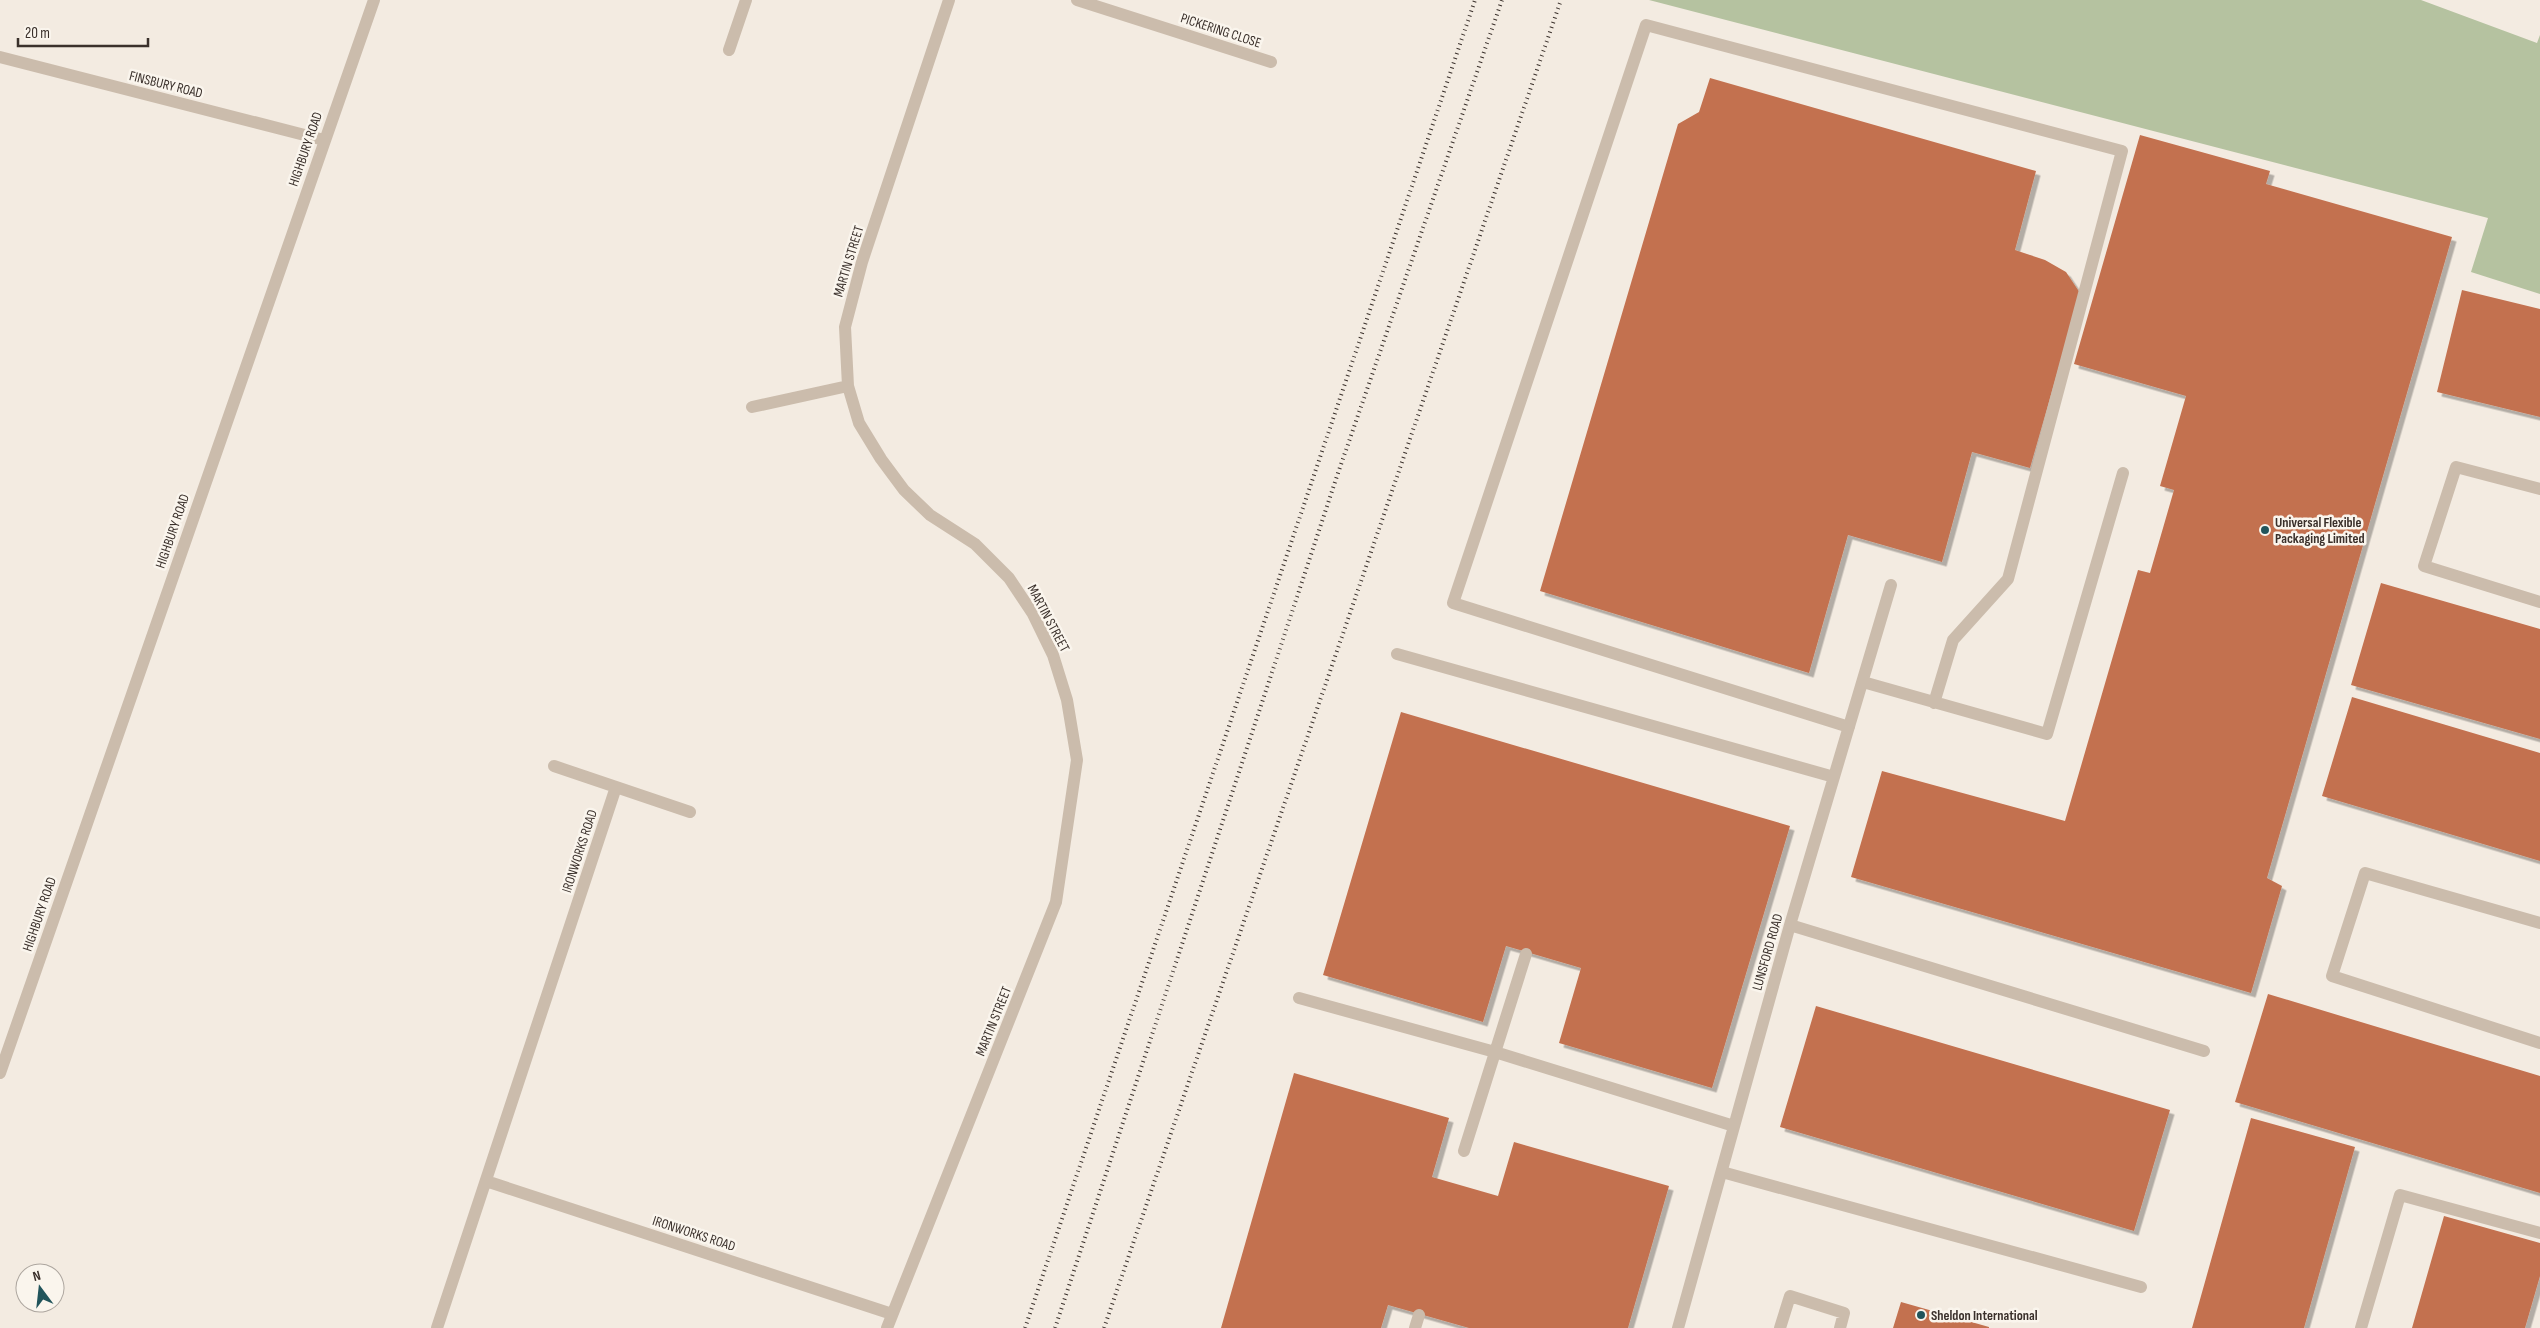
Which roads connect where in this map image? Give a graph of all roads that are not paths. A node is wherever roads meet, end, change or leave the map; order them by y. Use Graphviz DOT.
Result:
graph roads {
  1 [pos="374,0"];
  2 [pos="746,0"];
  3 [pos="949,0"];
  4 [pos="1077,0"];
  5 [pos="728,50"];
  6 [pos="0,58"];
  7 [pos="1271,62"];
  8 [pos="324,140"];
  9 [pos="848,386"];
  10 [pos="752,407"];
  11 [pos="2123,473"];
  12 [pos="2540,489"];
  13 [pos="1891,585"];
  14 [pos="2540,602"];
  15 [pos="1397,654"];
  16 [pos="1863,682"];
  17 [pos="1934,703"];
  18 [pos="1849,727"];
  19 [pos="554,766"];
  20 [pos="1834,777"];
  21 [pos="616,787"];
  22 [pos="690,812"];
  23 [pos="2540,923"];
  24 [pos="1790,925"];
  25 [pos="1526,954"];
  26 [pos="1299,998"];
  27 [pos="2540,1043"];
  28 [pos="2204,1051"];
  29 [pos="1495,1052"];
  30 [pos="0,1073"];
  31 [pos="1734,1126"];
  32 [pos="1464,1151"];
  33 [pos="1722,1172"];
  34 [pos="486,1181"];
  35 [pos="2540,1233"];
  36 [pos="2141,1287"];
  37 [pos="892,1314"];
  38 [pos="1420,1315"];
  39 [pos="438,1328"];
  40 [pos="887,1328"];
  41 [pos="1415,1328"];
  42 [pos="1678,1328"];
  43 [pos="1780,1328"];
  44 [pos="1840,1328"];
  45 [pos="2361,1328"];
  1 -- 8 [label="street, HIGHBURY ROAD"];
  2 -- 5 [label="street"];
  3 -- 9 [label="street, MARTIN STREET"];
  4 -- 7 [label="street, PICKERING CLOSE"];
  6 -- 8 [label="street, FINSBURY ROAD"];
  8 -- 30 [label="street, HIGHBURY ROAD"];
  9 -- 10 [label="street"];
  9 -- 37 [label="street, MARTIN STREET"];
  11 -- 17 [label="street"];
  12 -- 14 [label="street"];
  13 -- 16 [label="street, LUNSFORD ROAD"];
  15 -- 20 [label="street"];
  16 -- 17 [label="street"];
  16 -- 18 [label="street, LUNSFORD ROAD"];
  17 -- 18 [label="street"];
  18 -- 20 [label="street, LUNSFORD ROAD"];
  19 -- 21 [label="street"];
  20 -- 24 [label="street, LUNSFORD ROAD"];
  21 -- 22 [label="street"];
  21 -- 34 [label="street, IRONWORKS ROAD"];
  23 -- 27 [label="street"];
  24 -- 28 [label="street"];
  24 -- 31 [label="street, LUNSFORD ROAD"];
  25 -- 29 [label="street"];
  26 -- 29 [label="street"];
  29 -- 31 [label="street"];
  29 -- 32 [label="street"];
  31 -- 33 [label="street, LUNSFORD ROAD"];
  33 -- 36 [label="street"];
  33 -- 42 [label="street, LUNSFORD ROAD"];
  34 -- 37 [label="street, IRONWORKS ROAD"];
  34 -- 39 [label="street, IRONWORKS ROAD"];
  35 -- 45 [label="street"];
  37 -- 40 [label="street, MARTIN STREET"];
  38 -- 41 [label="street"];
  43 -- 44 [label="street"];
}
